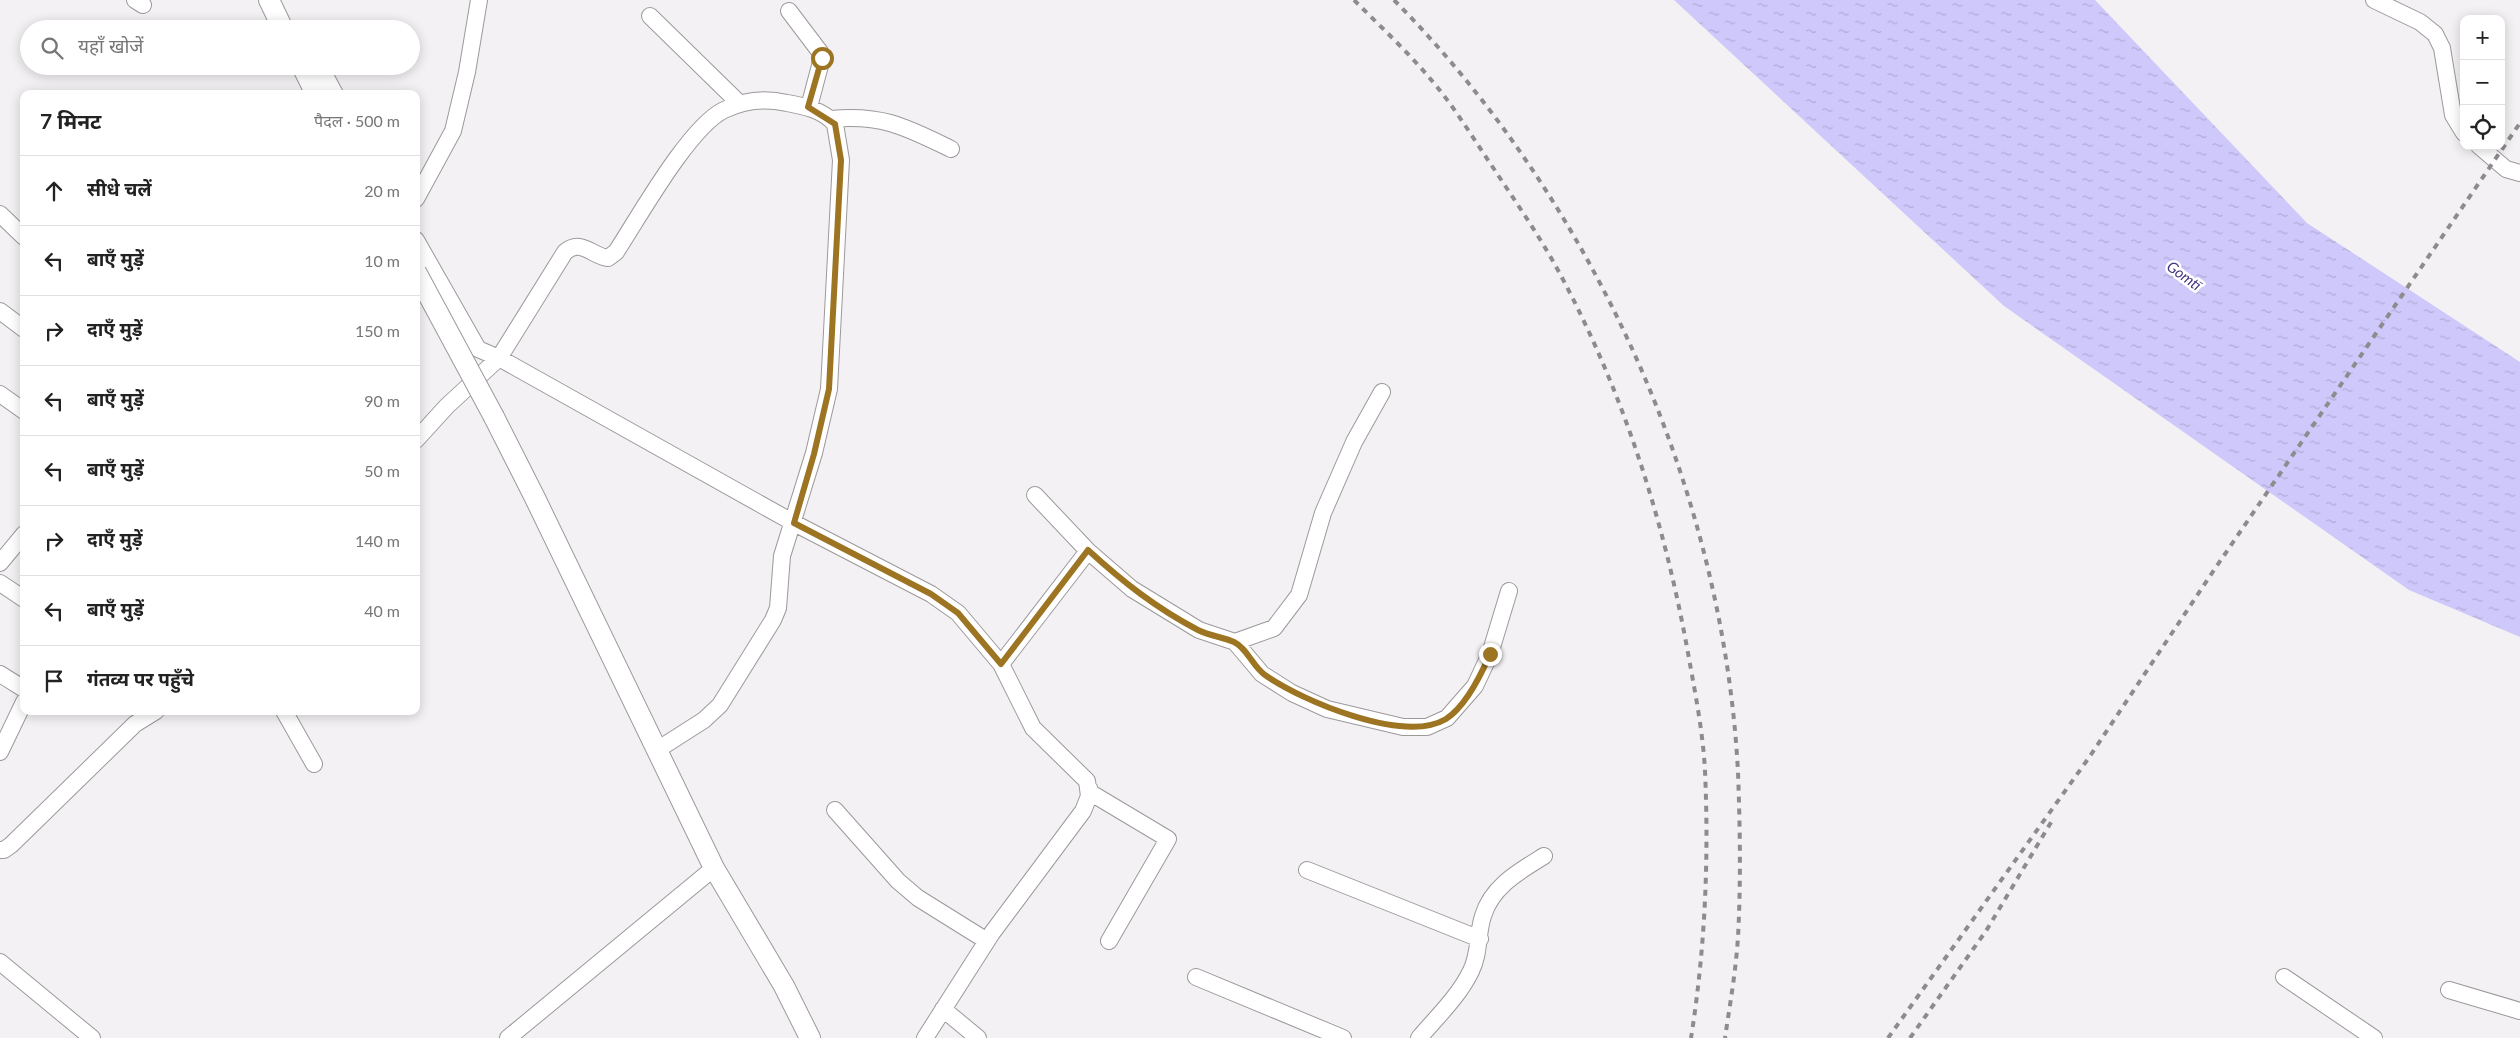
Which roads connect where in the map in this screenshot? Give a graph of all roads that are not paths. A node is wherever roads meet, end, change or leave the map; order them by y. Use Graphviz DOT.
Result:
graph roads {
  1 [pos="269,0"];
  2 [pos="479,0"];
  3 [pos="2374,0"];
  4 [pos="789,11"];
  5 [pos="650,16"];
  6 [pos="279,20"];
  7 [pos="306,75"];
  8 [pos="325,75"];
  9 [pos="314,90"];
  10 [pos="333,90"];
  11 [pos="739,104"];
  12 [pos="808,107"];
  13 [pos="831,120"];
  14 [pos="2460,126"];
  15 [pos="951,149"];
  16 [pos="2484,150"];
  17 [pos="2520,173"];
  18 [pos="420,192"];
  19 [pos="0,214"];
  20 [pos="20,233"];
  21 [pos="420,247"];
  22 [pos="420,279"];
  23 [pos="0,311"];
  24 [pos="20,326"];
  25 [pos="499,358"];
  26 [pos="1382,392"];
  27 [pos="0,394"];
  28 [pos="20,408"];
  29 [pos="420,436"];
  30 [pos="1035,495"];
  31 [pos="794,523"];
  32 [pos="20,539"];
  33 [pos="1088,550"];
  34 [pos="0,562"];
  35 [pos="0,583"];
  36 [pos="1508,591"];
  37 [pos="20,596"];
  38 [pos="1235,642"];
  39 [pos="1001,664"];
  40 [pos="0,674"];
  41 [pos="20,686"];
  42 [pos="20,707"];
  43 [pos="150,715"];
  44 [pos="286,715"];
  45 [pos="6,724"];
  46 [pos="657,750"];
  47 [pos="0,752"];
  48 [pos="314,764"];
  49 [pos="1089,788"];
  50 [pos="836,810"];
  51 [pos="0,850"];
  52 [pos="1544,856"];
  53 [pos="714,868"];
  54 [pos="1307,870"];
  55 [pos="1480,939"];
  56 [pos="987,941"];
  57 [pos="1109,941"];
  58 [pos="0,962"];
  59 [pos="1196,977"];
  60 [pos="2284,977"];
  61 [pos="2449,990"];
  62 [pos="943,1009"];
  63 [pos="2520,1011"];
  64 [pos="92,1038"];
  65 [pos="508,1038"];
  66 [pos="810,1038"];
  67 [pos="925,1038"];
  68 [pos="978,1038"];
  69 [pos="1343,1038"];
  70 [pos="1419,1038"];
  71 [pos="2374,1038"];
  1 -- 6 [label="street"];
  2 -- 18 [label="street"];
  3 -- 14 [label="street"];
  4 -- 12 [label="street"];
  5 -- 11 [label="street"];
  7 -- 9 [label="street"];
  8 -- 10 [label="street"];
  11 -- 12 [label="street"];
  11 -- 25 [label="street"];
  12 -- 13 [label="street"];
  13 -- 15 [label="street"];
  13 -- 31 [label="street"];
  16 -- 17 [label="street"];
  19 -- 20 [label="street"];
  21 -- 25 [label="street"];
  22 -- 46 [label="street, bridge"];
  23 -- 24 [label="street"];
  25 -- 29 [label="street"];
  25 -- 31 [label="street"];
  26 -- 38 [label="street"];
  27 -- 28 [label="street"];
  30 -- 33 [label="street"];
  31 -- 39 [label="street"];
  31 -- 46 [label="street"];
  32 -- 34 [label="street"];
  33 -- 38 [label="street"];
  33 -- 39 [label="street"];
  35 -- 37 [label="street"];
  36 -- 38 [label="street"];
  39 -- 49 [label="street"];
  40 -- 41 [label="street"];
  42 -- 45 [label="street"];
  43 -- 51 [label="street"];
  44 -- 48 [label="street"];
  45 -- 47 [label="street"];
  46 -- 53 [label="street"];
  49 -- 56 [label="street"];
  49 -- 57 [label="street"];
  50 -- 56 [label="street"];
  52 -- 55 [label="street"];
  53 -- 65 [label="street"];
  53 -- 66 [label="street"];
  54 -- 55 [label="street"];
  55 -- 70 [label="street"];
  56 -- 62 [label="street"];
  58 -- 64 [label="street"];
  59 -- 69 [label="street"];
  60 -- 71 [label="street"];
  61 -- 63 [label="street"];
  62 -- 67 [label="street"];
  62 -- 68 [label="street"];
}
